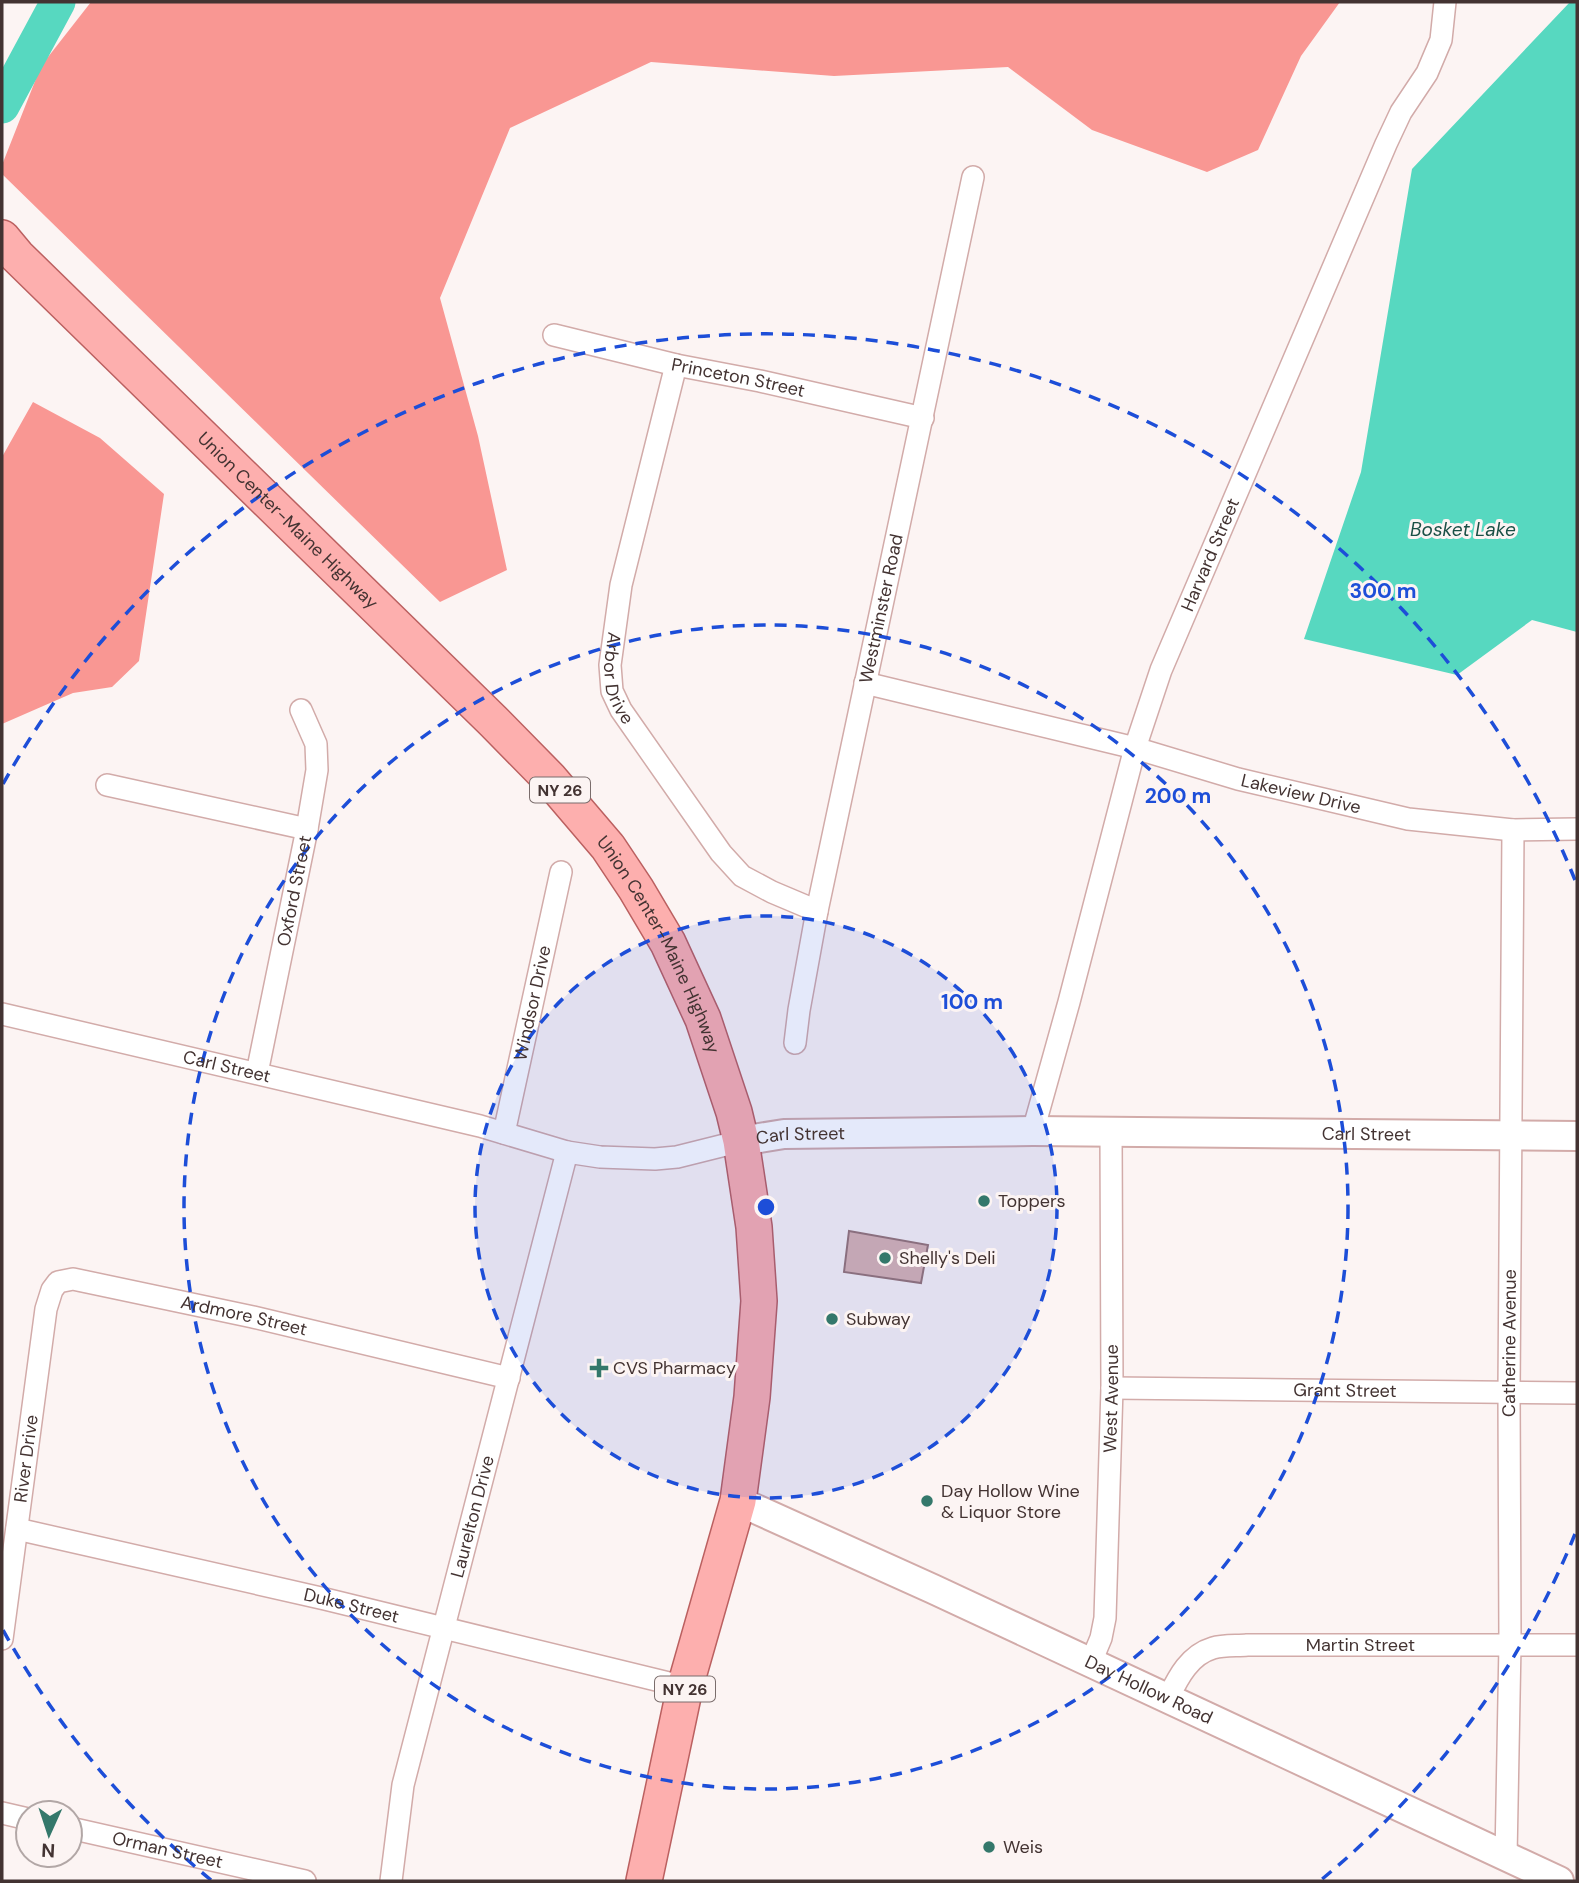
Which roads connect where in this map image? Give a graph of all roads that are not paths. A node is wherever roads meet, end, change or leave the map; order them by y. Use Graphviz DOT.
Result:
graph roads {
  1 [pos="1445,2"];
  2 [pos="973,177"];
  3 [pos="9,247"];
  4 [pos="554,334"];
  5 [pos="676,365"];
  6 [pos="923,418"];
  7 [pos="865,683"];
  8 [pos="301,710"];
  9 [pos="1135,748"];
  10 [pos="107,785"];
  11 [pos="307,829"];
  12 [pos="1513,830"];
  13 [pos="1577,830"];
  14 [pos="561,872"];
  15 [pos="817,911"];
  16 [pos="2,1014"];
  17 [pos="794,1043"];
  18 [pos="257,1073"];
  19 [pos="1033,1131"];
  20 [pos="1111,1131"];
  21 [pos="503,1133"];
  22 [pos="1511,1135"];
  23 [pos="1577,1136"];
  24 [pos="741,1141"];
  25 [pos="567,1152"];
  26 [pos="39,1362"];
  27 [pos="509,1378"];
  28 [pos="1112,1388"];
  29 [pos="1509,1392"];
  30 [pos="1577,1393"];
  31 [pos="738,1501"];
  32 [pos="17,1529"];
  33 [pos="443,1627"];
  34 [pos="2,1639"];
  35 [pos="1510,1644"];
  36 [pos="1577,1645"];
  37 [pos="1091,1662"];
  38 [pos="685,1687"];
  39 [pos="1168,1698"];
  40 [pos="84,1831"];
  41 [pos="1506,1857"];
  42 [pos="305,1881"];
  43 [pos="391,1881"];
  44 [pos="644,1881"];
  45 [pos="1559,1881"];
  1 -- 9 [label="street, Harvard Street"];
  2 -- 6 [label="street, Westminster Road"];
  3 -- 24 [label="main road, Union Center-Maine Highway / NY 26"];
  4 -- 5 [label="street, Princeton Street"];
  5 -- 6 [label="street, Princeton Street"];
  5 -- 15 [label="street, Arbor Drive"];
  6 -- 7 [label="street, Westminster Road"];
  7 -- 9 [label="street, Lakeview Drive"];
  7 -- 15 [label="street, Westminster Road"];
  8 -- 11 [label="street, Oxford Street"];
  9 -- 12 [label="street, Lakeview Drive"];
  9 -- 19 [label="street, Harvard Street"];
  10 -- 11 [label="street"];
  11 -- 18 [label="street, Oxford Street"];
  12 -- 13 [label="street, Lakeview Drive"];
  12 -- 22 [label="street, Catherine Avenue"];
  14 -- 21 [label="street, Windsor Drive"];
  15 -- 17 [label="street, Westminster Road"];
  16 -- 18 [label="street, Carl Street"];
  18 -- 21 [label="street, Carl Street"];
  19 -- 20 [label="street, Carl Street"];
  19 -- 24 [label="street, Carl Street"];
  20 -- 22 [label="street, Carl Street"];
  20 -- 28 [label="street, West Avenue"];
  21 -- 25 [label="street, Carl Street"];
  22 -- 23 [label="street, Carl Street"];
  22 -- 29 [label="street, Catherine Avenue"];
  24 -- 25 [label="street, Carl Street"];
  24 -- 31 [label="main road, Union Center-Maine Highway / NY 26"];
  25 -- 27 [label="street, Laurelton Drive"];
  26 -- 27 [label="street, Ardmore Street"];
  26 -- 32 [label="street, River Drive"];
  27 -- 33 [label="street, Laurelton Drive"];
  28 -- 29 [label="street, Grant Street"];
  28 -- 37 [label="street, West Avenue"];
  29 -- 30 [label="street, Grant Street"];
  29 -- 35 [label="street, Catherine Avenue"];
  31 -- 37 [label="street, Day Hollow Road"];
  31 -- 38 [label="main road, Union Center-Maine Highway / NY 26"];
  32 -- 33 [label="street, Duke Street"];
  32 -- 34 [label="street, River Drive"];
  33 -- 38 [label="street, Duke Street"];
  33 -- 43 [label="street, Laurelton Drive"];
  35 -- 36 [label="street, Martin Street"];
  35 -- 39 [label="street, Martin Street"];
  35 -- 41 [label="street, Catherine Avenue"];
  37 -- 39 [label="street, Day Hollow Road"];
  38 -- 44 [label="main road, Union Center-Maine Highway / NY 26"];
  39 -- 41 [label="street, Day Hollow Road"];
  40 -- 42 [label="street, Orman Street"];
  41 -- 45 [label="street, Day Hollow Road"];
}
